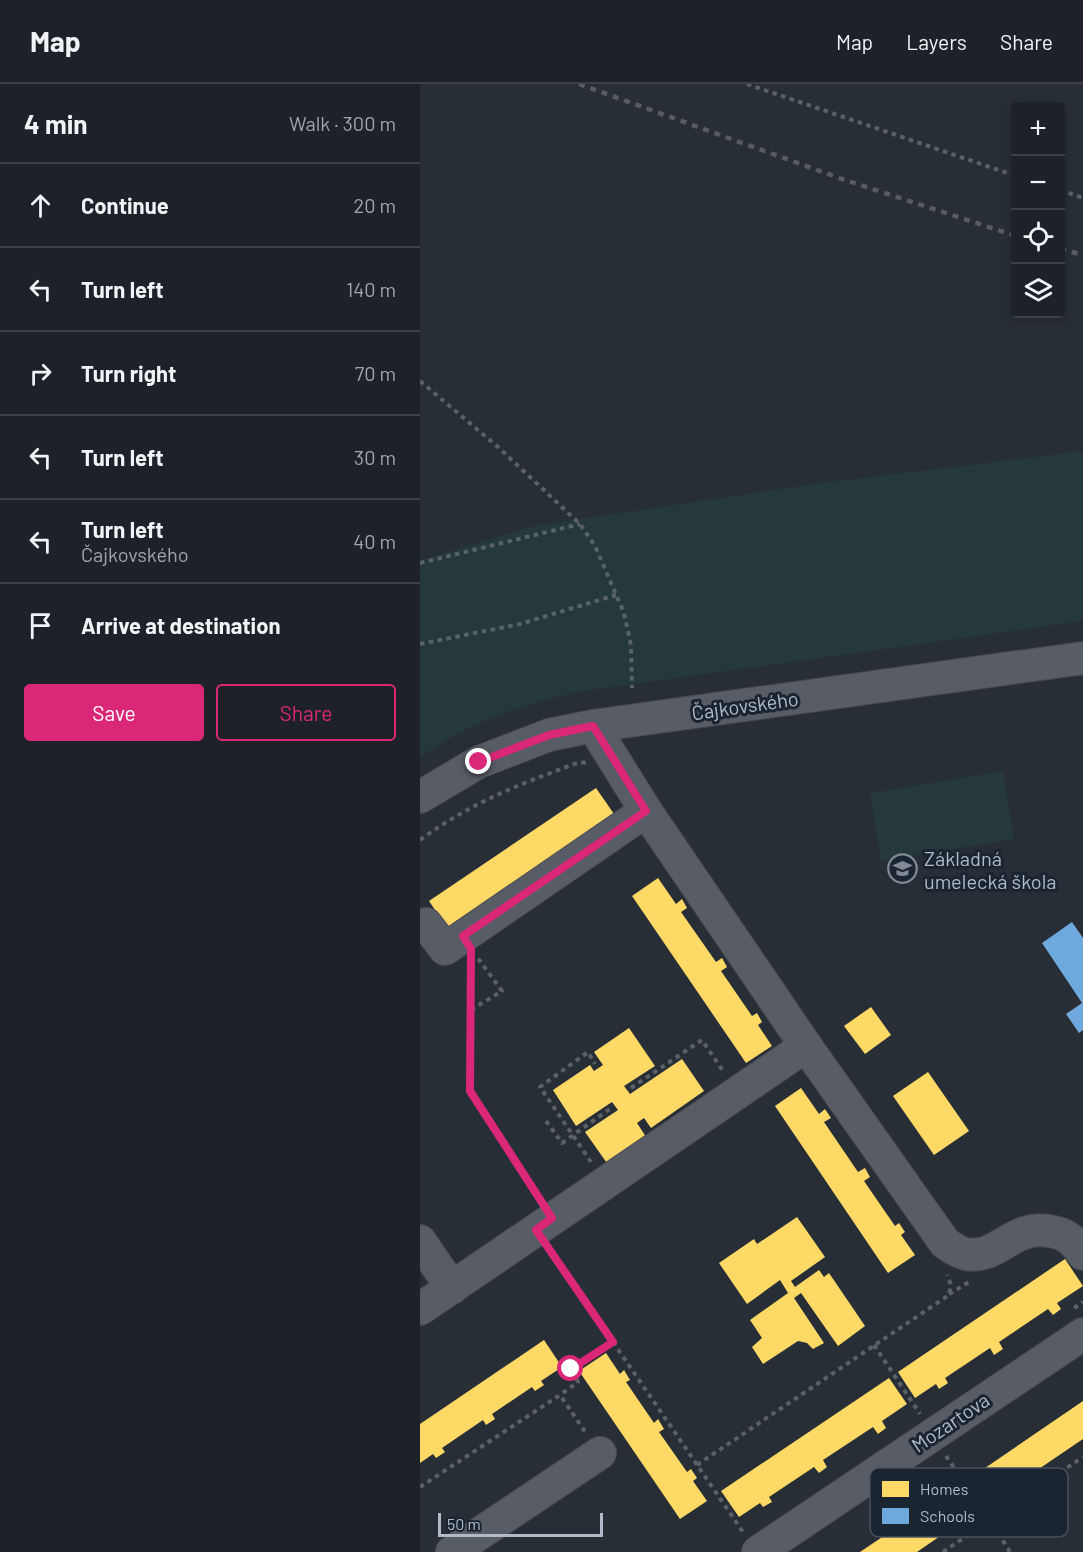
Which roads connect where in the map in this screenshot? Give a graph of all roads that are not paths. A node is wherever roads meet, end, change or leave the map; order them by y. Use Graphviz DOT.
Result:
graph roads {
  1 [pos="1083,658"];
  2 [pos="593,726"];
  3 [pos="420,797"];
  4 [pos="646,811"];
  5 [pos="420,928"];
  6 [pos="806,1046"];
  7 [pos="420,1240"];
  8 [pos="1083,1254"];
  9 [pos="452,1288"];
  10 [pos="420,1309"];
  11 [pos="1083,1334"];
  12 [pos="600,1453"];
  13 [pos="877,1468"];
  14 [pos="870,1473"];
  15 [pos="753,1547"];
  16 [pos="450,1552"];
  1 -- 2 [label="street, Čajkovského"];
  2 -- 3 [label="street, Čajkovského"];
  2 -- 4 [label="street"];
  4 -- 5 [label="street"];
  4 -- 6 [label="street"];
  6 -- 8 [label="street"];
  6 -- 9 [label="street"];
  7 -- 9 [label="street"];
  9 -- 10 [label="street"];
  11 -- 13 [label="street, Mozartova"];
  12 -- 16 [label="street"];
  14 -- 15 [label="street, Mozartova"];
}
